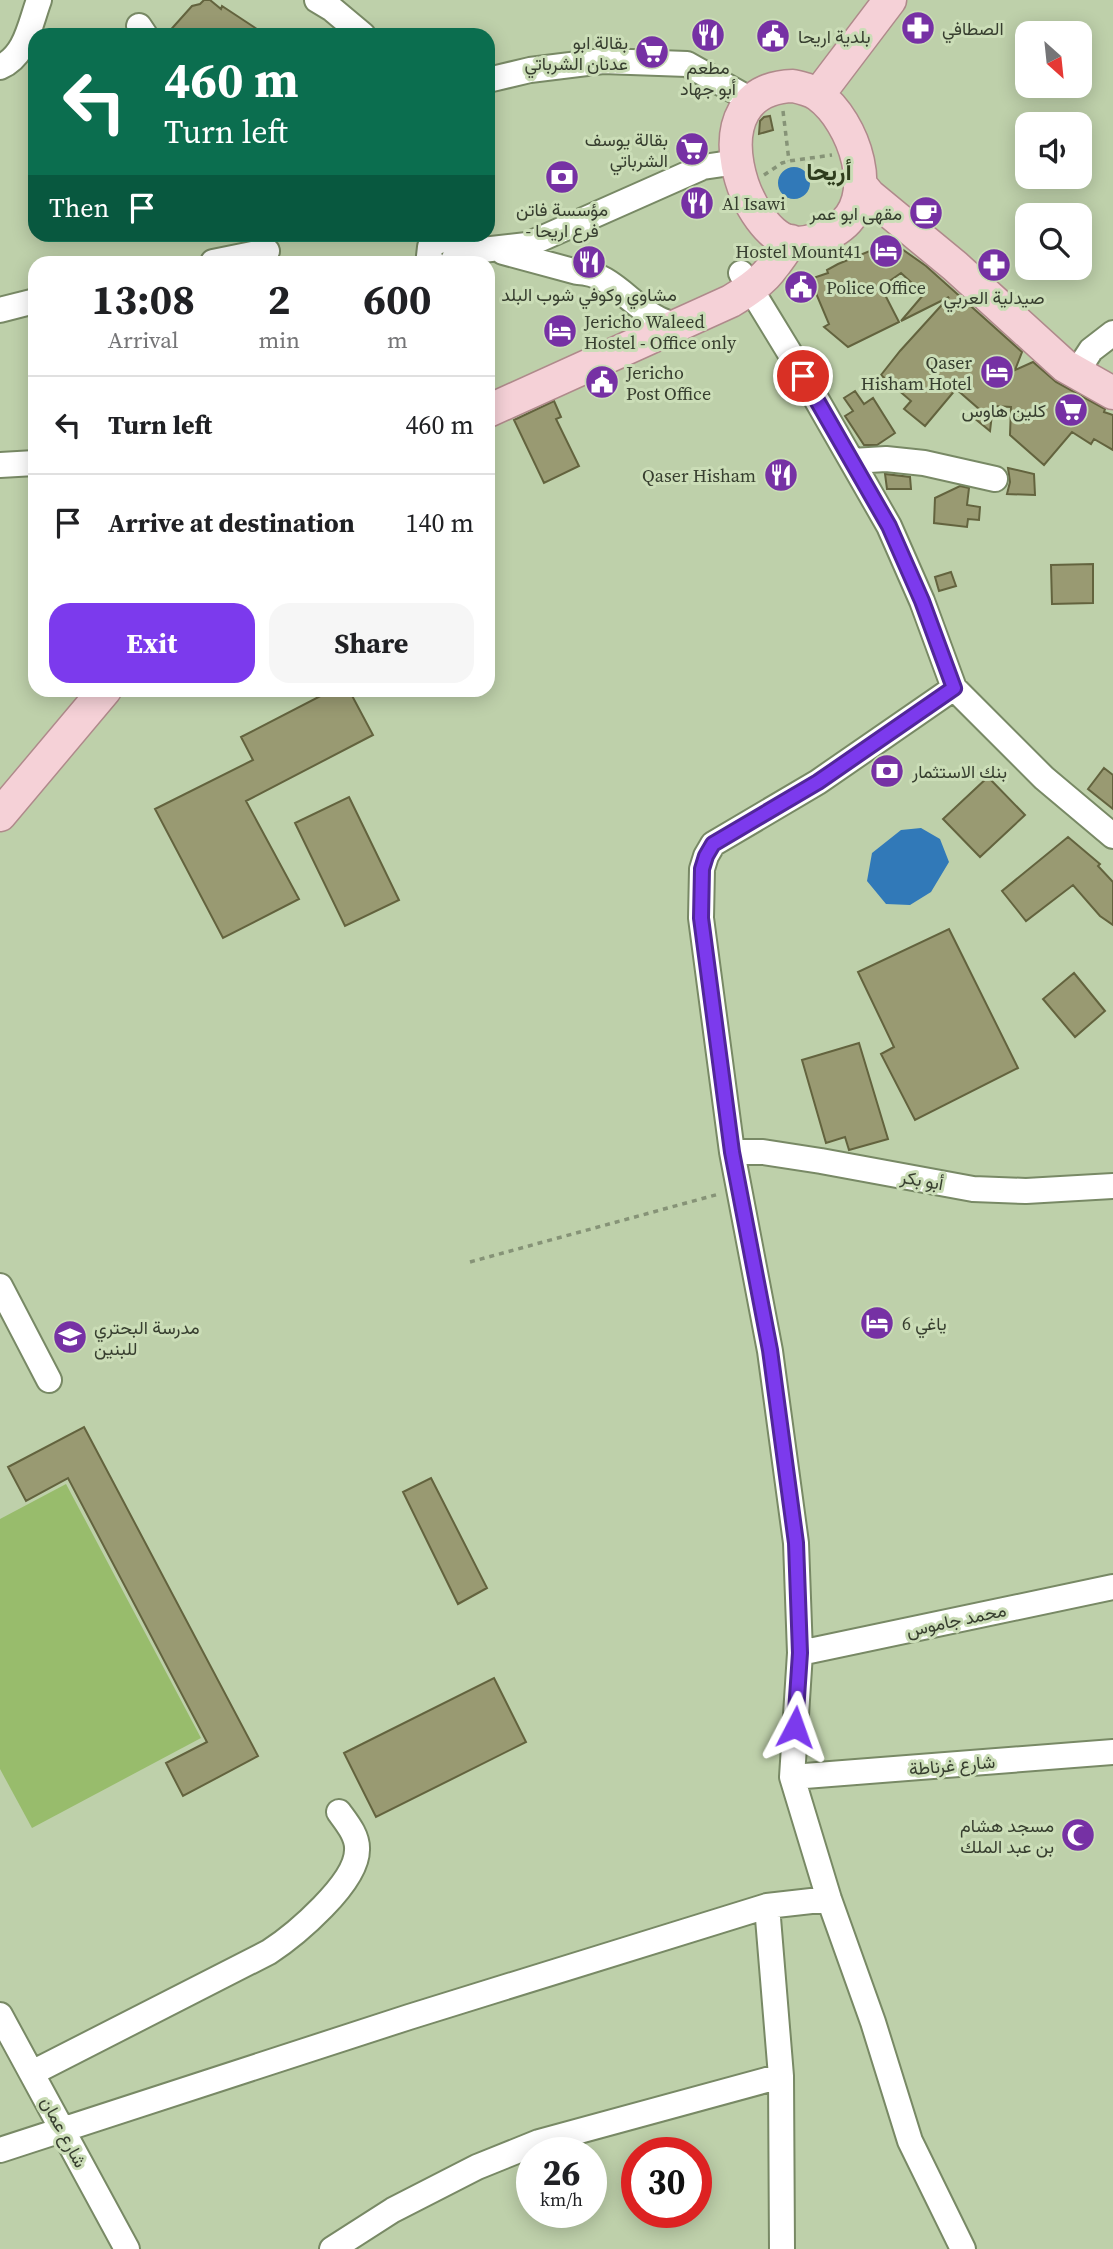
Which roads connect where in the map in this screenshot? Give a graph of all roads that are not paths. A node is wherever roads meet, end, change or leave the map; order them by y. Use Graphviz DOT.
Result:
graph roads {
  1 [pos="38,0"];
  2 [pos="317,0"];
  3 [pos="890,0"];
  4 [pos="28,28"];
  5 [pos="355,28"];
  6 [pos="28,29"];
  7 [pos="0,66"];
  8 [pos="495,78"];
  9 [pos="818,95"];
  10 [pos="751,100"];
  11 [pos="741,175"];
  12 [pos="860,184"];
  13 [pos="584,220"];
  14 [pos="845,222"];
  15 [pos="782,236"];
  16 [pos="925,241"];
  17 [pos="488,249"];
  18 [pos="268,253"];
  19 [pos="436,254"];
  20 [pos="250,256"];
  21 [pos="589,272"];
  22 [pos="747,280"];
  23 [pos="28,303"];
  24 [pos="0,310"];
  25 [pos="665,321"];
  26 [pos="1113,333"];
  27 [pos="1076,373"];
  28 [pos="495,390"];
  29 [pos="1113,393"];
  30 [pos="495,407"];
  31 [pos="852,461"];
  32 [pos="28,463"];
  33 [pos="0,465"];
  34 [pos="995,479"];
  35 [pos="954,688"];
  36 [pos="73,697"];
  37 [pos="99,697"];
  38 [pos="0,784"];
  39 [pos="0,815"];
  40 [pos="1113,836"];
  41 [pos="732,1152"];
  42 [pos="1113,1186"];
  43 [pos="0,1286"];
  44 [pos="49,1380"];
  45 [pos="1113,1587"];
  46 [pos="800,1653"];
  47 [pos="1113,1752"];
  48 [pos="792,1777"];
  49 [pos="339,1812"];
  50 [pos="829,1899"];
  51 [pos="767,1906"];
  52 [pos="0,2015"];
  53 [pos="32,2073"];
  54 [pos="781,2076"];
  55 [pos="61,2128"];
  56 [pos="0,2150"];
  57 [pos="127,2249"];
  58 [pos="332,2249"];
  59 [pos="782,2249"];
  60 [pos="963,2249"];
  1 -- 4 [label="street"];
  2 -- 5 [label="street"];
  3 -- 9 [label="main road"];
  6 -- 7 [label="street"];
  8 -- 10 [label="street"];
  9 -- 10 [label="main road"];
  9 -- 12 [label="main road"];
  10 -- 11 [label="main road"];
  11 -- 13 [label="street"];
  11 -- 15 [label="main road"];
  12 -- 14 [label="main road"];
  12 -- 16 [label="main road"];
  13 -- 17 [label="street"];
  13 -- 21 [label="street"];
  14 -- 15 [label="main road"];
  14 -- 16 [label="main road"];
  15 -- 22 [label="main road"];
  16 -- 27 [label="main road"];
  17 -- 19 [label="street"];
  17 -- 21 [label="street"];
  18 -- 20 [label="street"];
  21 -- 25 [label="street"];
  22 -- 25 [label="main road"];
  22 -- 31 [label="street"];
  23 -- 24 [label="street"];
  25 -- 28 [label="main road"];
  25 -- 30 [label="main road"];
  26 -- 27 [label="street"];
  27 -- 29 [label="main road"];
  31 -- 34 [label="street"];
  31 -- 35 [label="street"];
  32 -- 33 [label="street"];
  35 -- 40 [label="street"];
  35 -- 41 [label="street"];
  36 -- 38 [label="main road"];
  37 -- 39 [label="main road"];
  41 -- 42 [label="street, أبو بكر"];
  41 -- 46 [label="street"];
  43 -- 44 [label="street"];
  45 -- 46 [label="street, محمد جاموس"];
  46 -- 48 [label="street"];
  47 -- 48 [label="street, شارع غرناطة"];
  48 -- 50 [label="street"];
  49 -- 53 [label="street"];
  50 -- 51 [label="street"];
  50 -- 60 [label="street"];
  51 -- 54 [label="street"];
  51 -- 55 [label="street"];
  52 -- 53 [label="street, شارع عمان"];
  53 -- 55 [label="street, شارع عمان"];
  54 -- 58 [label="street"];
  54 -- 59 [label="street"];
  55 -- 56 [label="street"];
  55 -- 57 [label="street, شارع عمان"];
}
